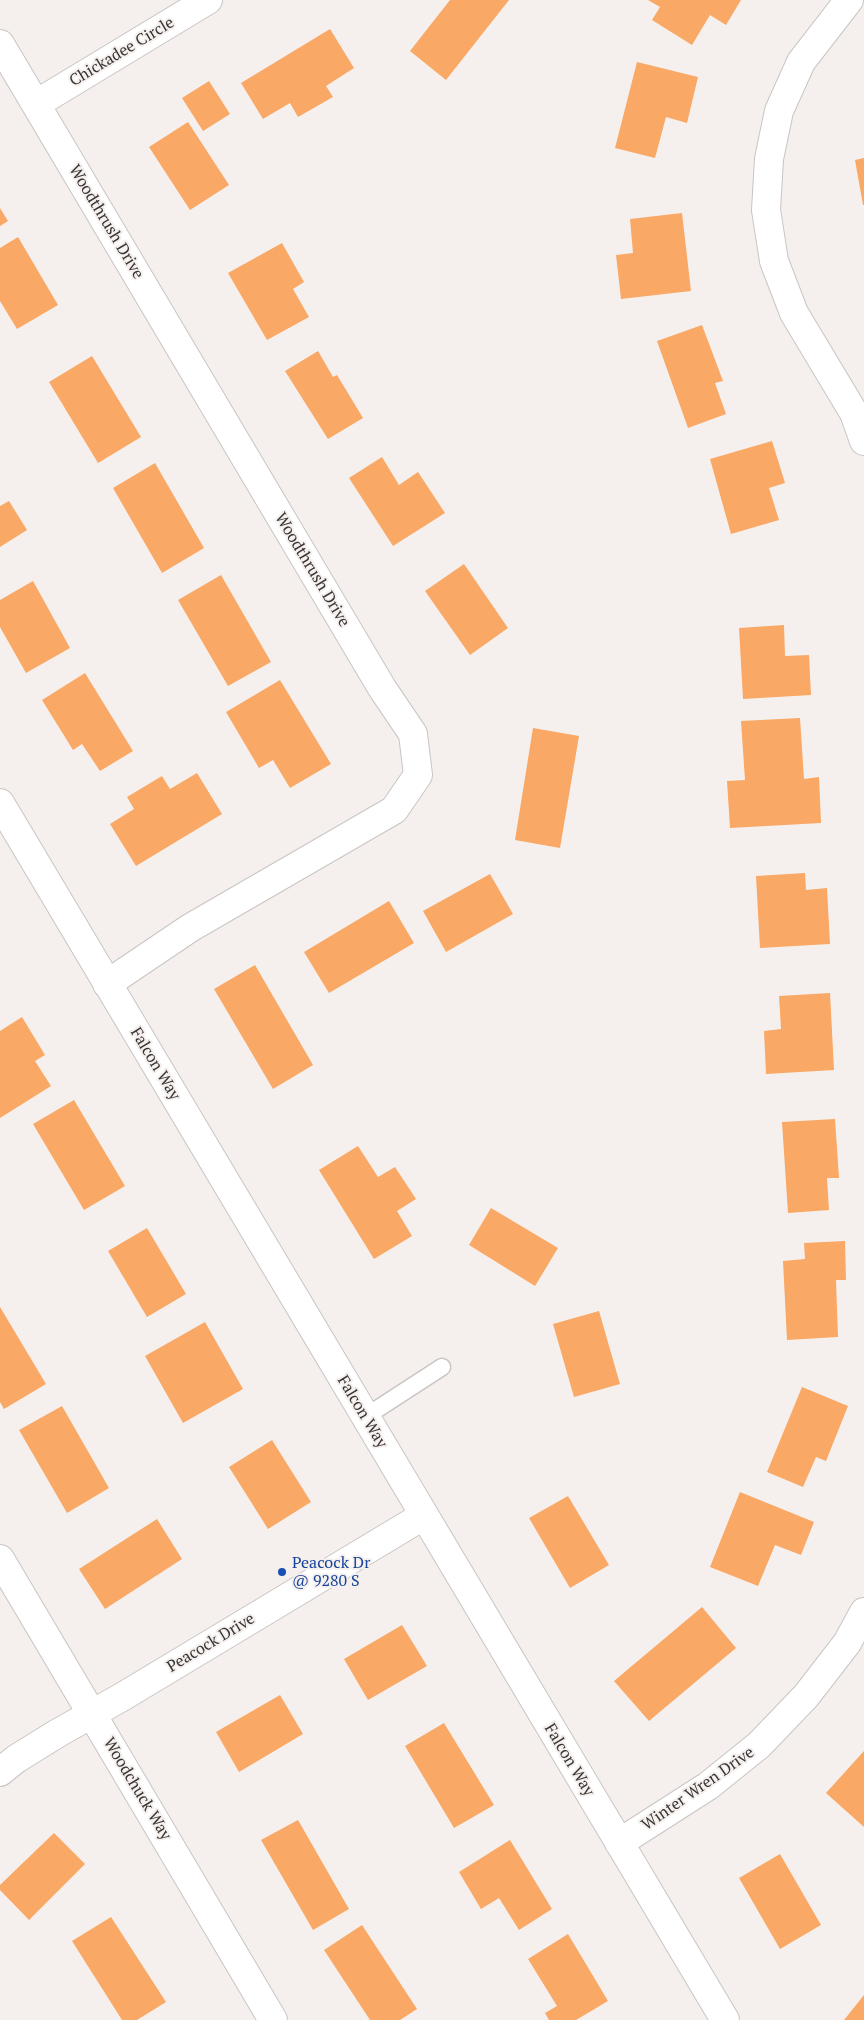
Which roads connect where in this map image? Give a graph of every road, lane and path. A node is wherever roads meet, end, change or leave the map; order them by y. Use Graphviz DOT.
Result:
graph roads {
  1 [pos="208,0"];
  2 [pos="849,0"];
  3 [pos="0,44"];
  4 [pos="36,104"];
  5 [pos="864,441"];
  6 [pos="0,803"];
  7 [pos="107,984"];
  8 [pos="442,1367"];
  9 [pos="365,1417"];
  10 [pos="423,1516"];
  11 [pos="0,1559"];
  12 [pos="864,1612"];
  13 [pos="92,1713"];
  14 [pos="0,1772"];
  15 [pos="619,1843"];
  16 [pos="273,2020"];
  17 [pos="725,2020"];
  1 -- 4 [label="street, Chickadee Circle"];
  2 -- 5 [label="street"];
  3 -- 4 [label="street, Woodthrush Drive"];
  4 -- 7 [label="street, Woodthrush Drive"];
  6 -- 7 [label="street, Falcon Way"];
  7 -- 9 [label="street, Falcon Way"];
  8 -- 9 [label="lane"];
  9 -- 10 [label="street, Falcon Way"];
  10 -- 13 [label="street, Peacock Drive"];
  10 -- 15 [label="street, Falcon Way"];
  11 -- 13 [label="street, Woodchuck Way"];
  12 -- 15 [label="street, Winter Wren Drive"];
  13 -- 14 [label="street, Peacock Drive"];
  13 -- 16 [label="street, Woodchuck Way"];
  15 -- 17 [label="street, Falcon Way"];
}
